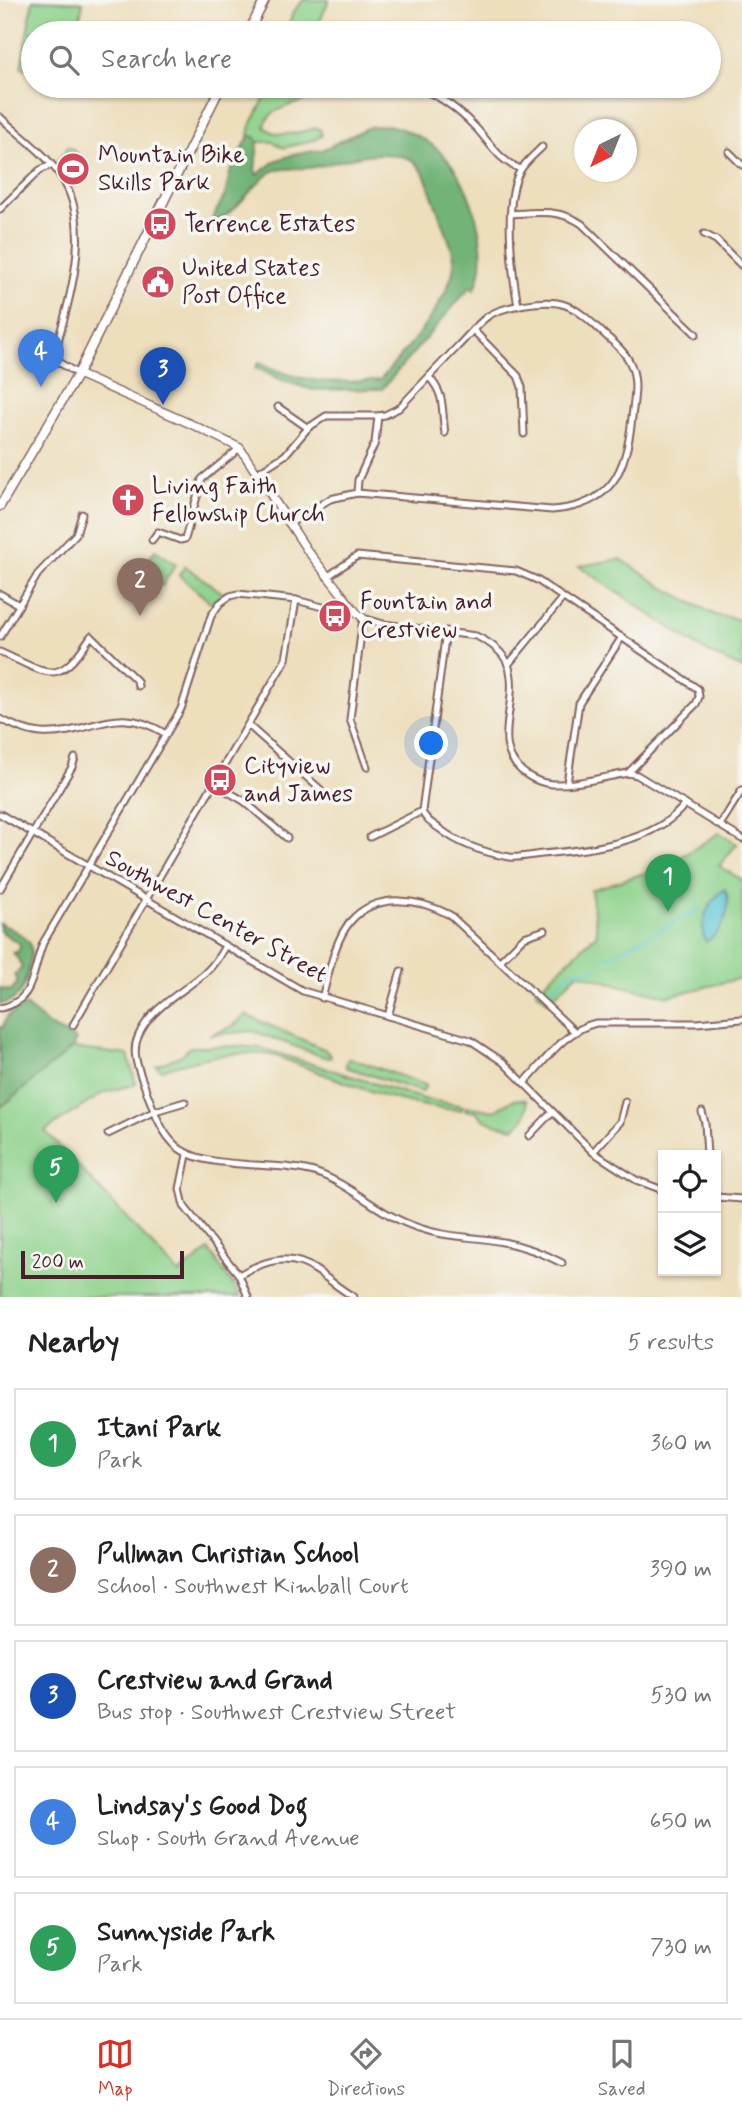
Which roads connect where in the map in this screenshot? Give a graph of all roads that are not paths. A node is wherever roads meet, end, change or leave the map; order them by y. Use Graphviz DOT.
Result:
graph roads {
  1 [pos="265,0"];
  2 [pos="254,21"];
  3 [pos="215,98"];
  4 [pos="439,98"];
  5 [pos="0,117"];
  6 [pos="542,147"];
  7 [pos="729,152"];
  8 [pos="51,165"];
  9 [pos="742,165"];
  10 [pos="521,169"];
  11 [pos="0,209"];
  12 [pos="511,214"];
  13 [pos="704,234"];
  14 [pos="742,266"];
  15 [pos="518,306"];
  16 [pos="473,330"];
  17 [pos="695,334"];
  18 [pos="78,374"];
  19 [pos="429,377"];
  20 [pos="278,407"];
  21 [pos="378,416"];
  22 [pos="308,428"];
  23 [pos="445,433"];
  24 [pos="524,434"];
  25 [pos="240,448"];
  26 [pos="257,473"];
  27 [pos="357,493"];
  28 [pos="0,506"];
  29 [pos="82,514"];
  30 [pos="289,524"];
  31 [pos="152,540"];
  32 [pos="327,577"];
  33 [pos="0,594"];
  34 [pos="563,598"];
  35 [pos="296,600"];
  36 [pos="19,605"];
  37 [pos="350,605"];
  38 [pos="363,618"];
  39 [pos="446,632"];
  40 [pos="0,637"];
  41 [pos="622,638"];
  42 [pos="0,652"];
  43 [pos="508,665"];
  44 [pos="138,686"];
  45 [pos="0,719"];
  46 [pos="248,725"];
  47 [pos="166,734"];
  48 [pos="75,758"];
  49 [pos="367,766"];
  50 [pos="628,773"];
  51 [pos="212,783"];
  52 [pos="567,783"];
  53 [pos="320,789"];
  54 [pos="742,790"];
  55 [pos="685,804"];
  56 [pos="422,810"];
  57 [pos="0,814"];
  58 [pos="720,825"];
  59 [pos="32,833"];
  60 [pos="370,837"];
  61 [pos="287,838"];
  62 [pos="742,839"];
  63 [pos="89,866"];
  64 [pos="0,889"];
  65 [pos="145,898"];
  66 [pos="545,930"];
  67 [pos="225,946"];
  68 [pos="500,961"];
  69 [pos="401,971"];
  70 [pos="322,998"];
  71 [pos="0,1008"];
  72 [pos="388,1016"];
  73 [pos="742,1019"];
  74 [pos="73,1025"];
  75 [pos="574,1031"];
  76 [pos="524,1083"];
  77 [pos="185,1102"];
  78 [pos="625,1102"];
  79 [pos="155,1111"];
  80 [pos="552,1112"];
  81 [pos="702,1112"];
  82 [pos="108,1134"];
  83 [pos="529,1136"];
  84 [pos="707,1150"];
  85 [pos="593,1152"];
  86 [pos="187,1155"];
  87 [pos="658,1188"];
  88 [pos="721,1197"];
  89 [pos="742,1199"];
  90 [pos="562,1263"];
  91 [pos="239,1275"];
  92 [pos="248,1297"];
  93 [pos="355,1297"];
  1 -- 2 [label="main road"];
  3 -- 18 [label="main road"];
  4 -- 10 [label="street"];
  5 -- 8 [label="street"];
  6 -- 10 [label="street"];
  7 -- 9 [label="street"];
  8 -- 11 [label="street"];
  8 -- 18 [label="street"];
  10 -- 12 [label="street"];
  12 -- 15 [label="street"];
  12 -- 17 [label="street"];
  13 -- 14 [label="street"];
  15 -- 16 [label="street"];
  15 -- 27 [label="street"];
  16 -- 19 [label="street"];
  16 -- 24 [label="street"];
  18 -- 25 [label="street"];
  18 -- 28 [label="main road"];
  19 -- 21 [label="street"];
  19 -- 23 [label="street"];
  20 -- 22 [label="street"];
  21 -- 22 [label="street"];
  21 -- 27 [label="street"];
  22 -- 26 [label="street"];
  25 -- 26 [label="street"];
  25 -- 31 [label="street"];
  26 -- 30 [label="street"];
  27 -- 30 [label="street"];
  29 -- 36 [label="street"];
  30 -- 32 [label="street"];
  32 -- 34 [label="street"];
  32 -- 37 [label="street"];
  33 -- 36 [label="street"];
  34 -- 41 [label="street"];
  34 -- 43 [label="street"];
  35 -- 37 [label="street"];
  35 -- 46 [label="street"];
  35 -- 47 [label="street"];
  36 -- 40 [label="street"];
  37 -- 38 [label="street"];
  38 -- 39 [label="street"];
  38 -- 49 [label="street"];
  39 -- 43 [label="street"];
  39 -- 56 [label="street"];
  41 -- 50 [label="street"];
  41 -- 52 [label="street"];
  42 -- 44 [label="street"];
  43 -- 52 [label="street"];
  45 -- 47 [label="street"];
  46 -- 51 [label="street"];
  46 -- 53 [label="street"];
  47 -- 63 [label="street"];
  48 -- 59 [label="street"];
  50 -- 52 [label="street"];
  50 -- 55 [label="street"];
  51 -- 61 [label="street"];
  51 -- 65 [label="street"];
  54 -- 58 [label="street"];
  55 -- 56 [label="street"];
  55 -- 58 [label="street"];
  56 -- 60 [label="street"];
  57 -- 59 [label="street, Southwest Center Street"];
  58 -- 62 [label="street"];
  59 -- 63 [label="street, Southwest Center Street"];
  59 -- 64 [label="street"];
  63 -- 65 [label="street, Southwest Center Street"];
  63 -- 71 [label="street"];
  65 -- 67 [label="street, Southwest Center Street"];
  65 -- 74 [label="street"];
  66 -- 68 [label="street"];
  67 -- 70 [label="street, Southwest Center Street"];
  67 -- 79 [label="street"];
  68 -- 70 [label="street"];
  68 -- 75 [label="street"];
  69 -- 72 [label="street"];
  70 -- 72 [label="street, Southwest Center Street"];
  72 -- 76 [label="street, Southwest Center Street"];
  73 -- 75 [label="street"];
  75 -- 76 [label="street"];
  76 -- 80 [label="street, Southwest Center Street"];
  77 -- 79 [label="street"];
  78 -- 85 [label="street"];
  79 -- 82 [label="street"];
  79 -- 86 [label="street"];
  80 -- 83 [label="street"];
  80 -- 85 [label="street, Southwest Center Street"];
  81 -- 84 [label="street"];
  85 -- 87 [label="street, Southwest Center Street"];
  86 -- 90 [label="street"];
  86 -- 91 [label="street"];
  88 -- 89 [label="street"];
  91 -- 92 [label="street"];
  91 -- 93 [label="street"];
}
